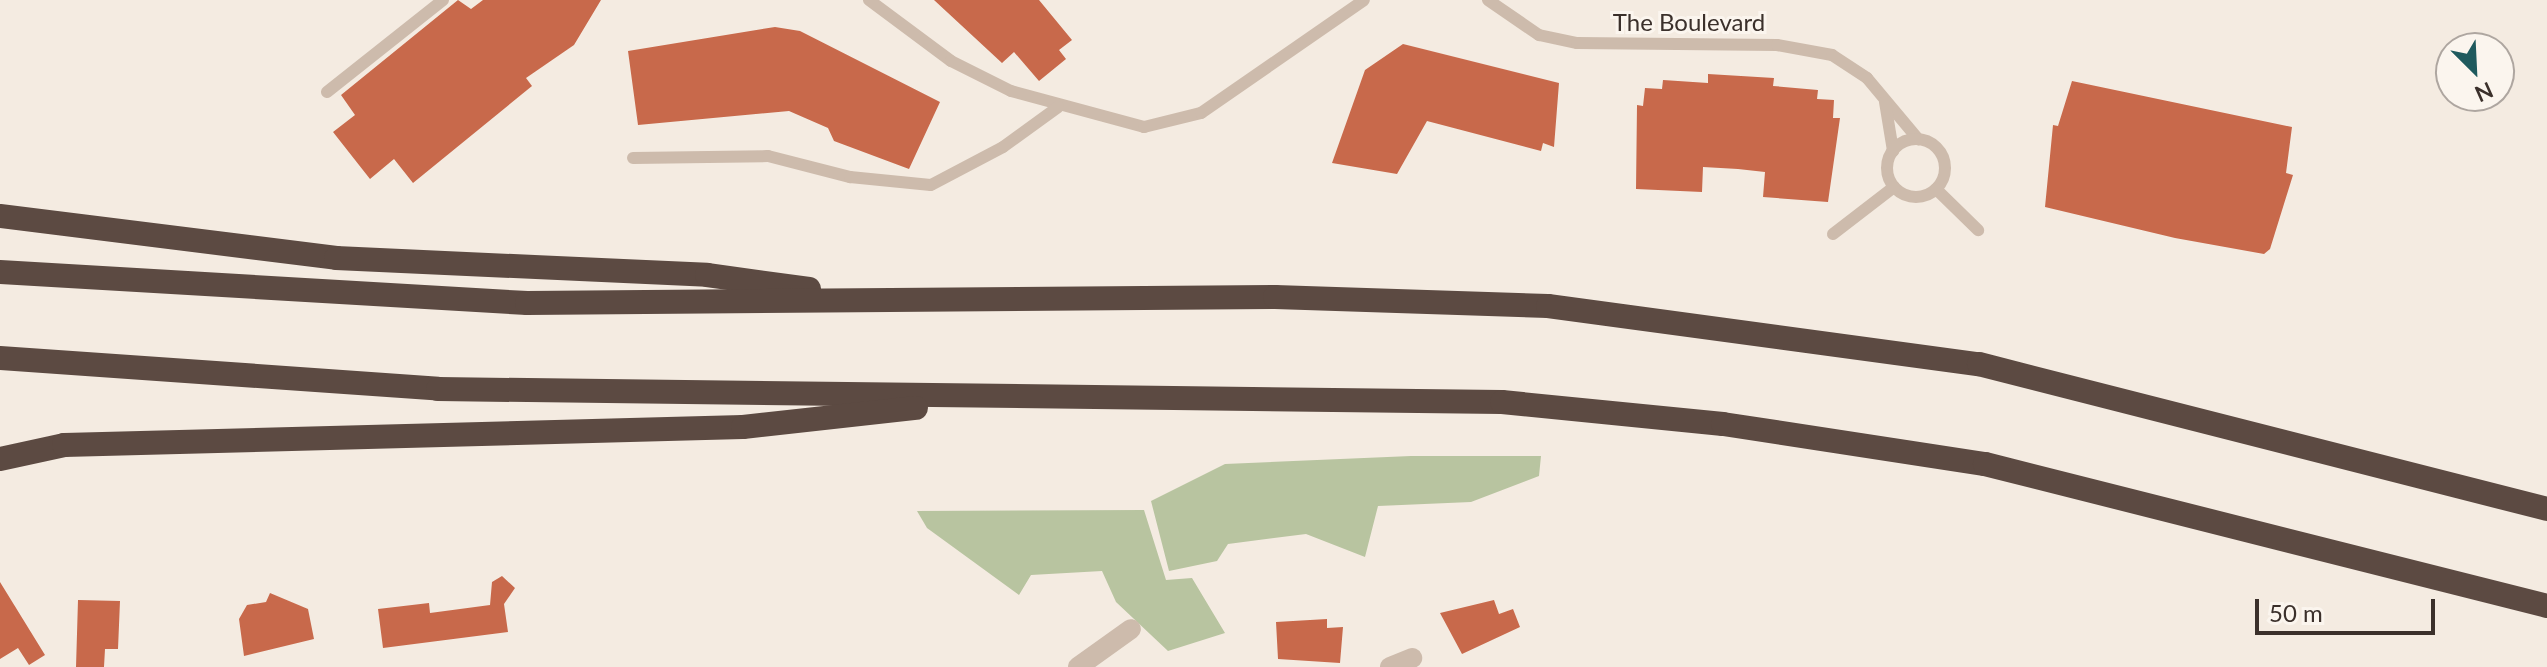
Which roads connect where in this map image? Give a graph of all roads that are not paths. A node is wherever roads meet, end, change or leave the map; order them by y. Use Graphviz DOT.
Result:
graph roads {
  1 [pos="443,0"];
  2 [pos="869,0"];
  3 [pos="1364,0"];
  4 [pos="1488,0"];
  5 [pos="327,92"];
  6 [pos="1885,98"];
  7 [pos="1058,107"];
  8 [pos="1918,139"];
  9 [pos="1893,151"];
  10 [pos="633,158"];
  11 [pos="1894,187"];
  12 [pos="1936,189"];
  13 [pos="0,216"];
  14 [pos="1978,230"];
  15 [pos="1833,234"];
  16 [pos="0,272"];
  17 [pos="899,302"];
  18 [pos="0,358"];
  19 [pos="1010,397"];
  20 [pos="0,459"];
  21 [pos="2547,509"];
  22 [pos="2547,606"];
  23 [pos="1131,629"];
  24 [pos="1412,658"];
  25 [pos="1078,667"];
  26 [pos="1390,667"];
  1 -- 5 [label="lane"];
  2 -- 7 [label="lane"];
  3 -- 7 [label="lane"];
  4 -- 6 [label="lane, The Boulevard"];
  6 -- 8 [label="lane, The Boulevard"];
  6 -- 9 [label="lane"];
  7 -- 10 [label="lane"];
  8 -- 9 [label="lane"];
  8 -- 12 [label="lane"];
  9 -- 11 [label="lane"];
  11 -- 12 [label="lane"];
  11 -- 15 [label="lane"];
  12 -- 14 [label="lane"];
  13 -- 17 [label="highway"];
  16 -- 17 [label="highway"];
  17 -- 21 [label="highway"];
  18 -- 19 [label="highway"];
  19 -- 20 [label="highway"];
  19 -- 22 [label="highway"];
  23 -- 25 [label="street"];
  24 -- 26 [label="street"];
}
